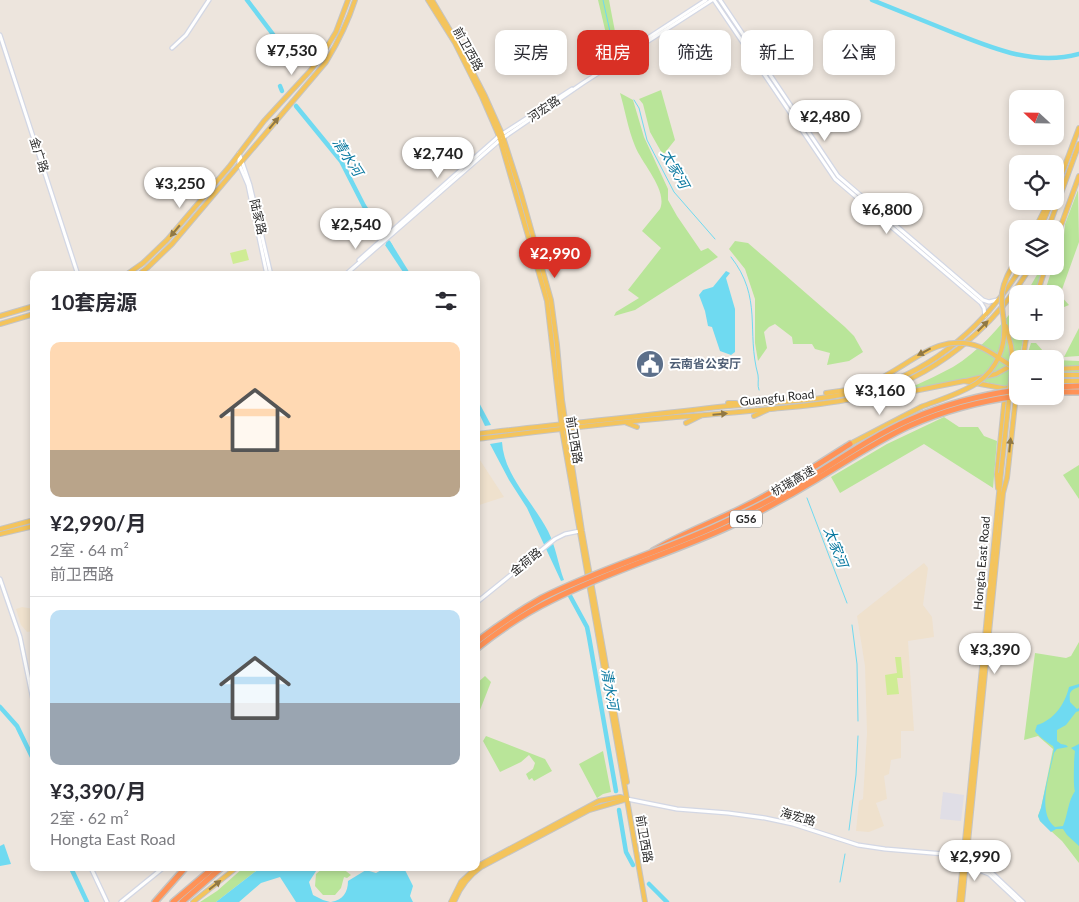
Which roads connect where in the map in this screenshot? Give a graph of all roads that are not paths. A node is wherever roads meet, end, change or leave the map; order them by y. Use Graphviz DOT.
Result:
graph roads {
  1 [pos="208,0"];
  2 [pos="348,0"];
  3 [pos="355,0"];
  4 [pos="430,0"];
  5 [pos="706,0"];
  6 [pos="713,0"];
  7 [pos="720,0"];
  8 [pos="0,35"];
  9 [pos="172,48"];
  10 [pos="793,114"];
  11 [pos="1079,128"];
  12 [pos="501,137"];
  13 [pos="1079,144"];
  14 [pos="239,152"];
  15 [pos="243,160"];
  16 [pos="239,164"];
  17 [pos="1064,168"];
  18 [pos="1079,176"];
  19 [pos="1051,220"];
  20 [pos="1063,220"];
  21 [pos="77,271"];
  22 [pos="132,271"];
  23 [pos="144,271"];
  24 [pos="268,271"];
  25 [pos="268,271"];
  26 [pos="348,271"];
  27 [pos="1009,272"];
  28 [pos="1016,275"];
  29 [pos="1025,275"];
  30 [pos="956,279"];
  31 [pos="1002,297"];
  32 [pos="30,308"];
  33 [pos="30,315"];
  34 [pos="0,317"];
  35 [pos="984,317"];
  36 [pos="1003,317"];
  37 [pos="0,324"];
  38 [pos="1009,364"];
  39 [pos="1009,367"];
  40 [pos="1079,368"];
  41 [pos="1064,369"];
  42 [pos="1064,375"];
  43 [pos="1079,375"];
  44 [pos="1064,381"];
  45 [pos="1079,381"];
  46 [pos="964,382"];
  47 [pos="985,385"];
  48 [pos="1005,388"];
  49 [pos="1009,388"];
  50 [pos="1064,388"];
  51 [pos="1079,389"];
  52 [pos="1009,391"];
  53 [pos="1064,391"];
  54 [pos="826,393"];
  55 [pos="813,395"];
  56 [pos="862,396"];
  57 [pos="1009,398"];
  58 [pos="795,401"];
  59 [pos="728,403"];
  60 [pos="749,404"];
  61 [pos="1015,405"];
  62 [pos="1004,408"];
  63 [pos="771,409"];
  64 [pos="702,415"];
  65 [pos="754,416"];
  66 [pos="625,422"];
  67 [pos="686,423"];
  68 [pos="564,427"];
  69 [pos="637,427"];
  70 [pos="480,434"];
  71 [pos="480,438"];
  72 [pos="850,444"];
  73 [pos="998,491"];
  74 [pos="30,521"];
  75 [pos="30,527"];
  76 [pos="0,529"];
  77 [pos="580,532"];
  78 [pos="0,534"];
  79 [pos="639,558"];
  80 [pos="0,579"];
  81 [pos="480,600"];
  82 [pos="480,639"];
  83 [pos="480,646"];
  84 [pos="30,690"];
  85 [pos="628,799"];
  86 [pos="966,856"];
  87 [pos="480,865"];
  88 [pos="480,868"];
  89 [pos="92,871"];
  90 [pos="159,871"];
  91 [pos="182,871"];
  92 [pos="209,871"];
  93 [pos="218,871"];
  94 [pos="232,871"];
  95 [pos="472,871"];
  96 [pos="475,871"];
  97 [pos="107,902"];
  98 [pos="121,902"];
  99 [pos="155,902"];
  100 [pos="173,902"];
  101 [pos="182,902"];
  102 [pos="193,902"];
  103 [pos="453,902"];
  104 [pos="646,902"];
  105 [pos="961,902"];
  106 [pos="1019,902"];
  107 [pos="1023,902"];
  1 -- 9 [label="street"];
  2 -- 14 [label="main road"];
  15 -- 3 [label="main road, one-way"];
  4 -- 12 [label="main road, 前卫西路"];
  5 -- 12 [label="street, 河宏路"];
  6 -- 10 [label="street"];
  6 -- 12 [label="street, 河宏路"];
  7 -- 10 [label="street"];
  8 -- 21 [label="street, 金广路"];
  10 -- 30 [label="street"];
  11 -- 17 [label="main road"];
  12 -- 26 [label="street, 河宏路"];
  12 -- 68 [label="main road, 前卫西路"];
  13 -- 19 [label="main road"];
  14 -- 15 [label="street, 陆家路"];
  14 -- 16 [label="street"];
  14 -- 22 [label="main road, one-way"];
  15 -- 16 [label="main road"];
  15 -- 24 [label="street, 陆家路"];
  16 -- 23 [label="main road"];
  16 -- 25 [label="street, 陆家路"];
  18 -- 20 [label="main road"];
  27 -- 36 [label="main road, bridge"];
  28 -- 31 [label="main road, Guangfu Road"];
  56 -- 29 [label="main road, Guangfu Road, one-way"];
  30 -- 31 [label="street"];
  30 -- 35 [label="street"];
  31 -- 35 [label="main road, Guangfu Road"];
  32 -- 34 [label="main road"];
  33 -- 37 [label="main road"];
  35 -- 58 [label="main road, Guangfu Road"];
  36 -- 72 [label="main road, bridge"];
  36 -- 73 [label="main road, Hongta East Road, bridge"];
  38 -- 54 [label="main road, one-way, bridge"];
  39 -- 46 [label="main road"];
  40 -- 41 [label="main road"];
  42 -- 43 [label="main road"];
  44 -- 45 [label="main road"];
  46 -- 47 [label="main road"];
  46 -- 56 [label="main road"];
  47 -- 48 [label="main road"];
  47 -- 62 [label="main road"];
  48 -- 49 [label="main road"];
  48 -- 62 [label="main road"];
  50 -- 51 [label="highway"];
  51 -- 53 [label="highway"];
  52 -- 79 [label="highway, 杭瑞高速 / G56, bridge"];
  55 -- 58 [label="main road"];
  56 -- 63 [label="main road, Guangfu Road"];
  57 -- 83 [label="highway, 杭瑞高速 / G56, bridge"];
  58 -- 60 [label="main road, Guangfu Road"];
  59 -- 60 [label="main road"];
  60 -- 68 [label="main road, Guangfu Road"];
  86 -- 61 [label="main road, Hongta East Road, one-way"];
  62 -- 73 [label="main road"];
  64 -- 63 [label="main road, Guangfu Road, one-way"];
  63 -- 65 [label="main road"];
  64 -- 66 [label="main road, Guangfu Road"];
  64 -- 67 [label="main road"];
  66 -- 68 [label="main road, Guangfu Road"];
  66 -- 69 [label="main road"];
  68 -- 70 [label="main road, Guangfu Road"];
  68 -- 71 [label="main road, Guangfu Road"];
  68 -- 77 [label="main road, 前卫西路"];
  68 -- 85 [label="main road, 前卫西路"];
  72 -- 79 [label="highway, bridge"];
  73 -- 86 [label="main road, Hongta East Road"];
  74 -- 76 [label="main road"];
  75 -- 78 [label="main road"];
  77 -- 81 [label="street, 金荷路"];
  77 -- 85 [label="main road, 前卫西路"];
  79 -- 82 [label="highway, 杭瑞高速 / G56, bridge"];
  80 -- 84 [label="street"];
  85 -- 86 [label="street, 海宏路"];
  85 -- 87 [label="main road, 海宏路"];
  85 -- 88 [label="main road, 海宏路"];
  85 -- 104 [label="main road, 前卫西路"];
  86 -- 105 [label="main road, Hongta East Road"];
  86 -- 106 [label="street"];
  86 -- 107 [label="street"];
  89 -- 97 [label="street"];
  90 -- 98 [label="street"];
  91 -- 99 [label="highway"];
  92 -- 100 [label="highway"];
  93 -- 101 [label="highway"];
  102 -- 94 [label="main road, one-way"];
  95 -- 103 [label="main road, 海宏路"];
  96 -- 103 [label="main road, 海宏路"];
}
